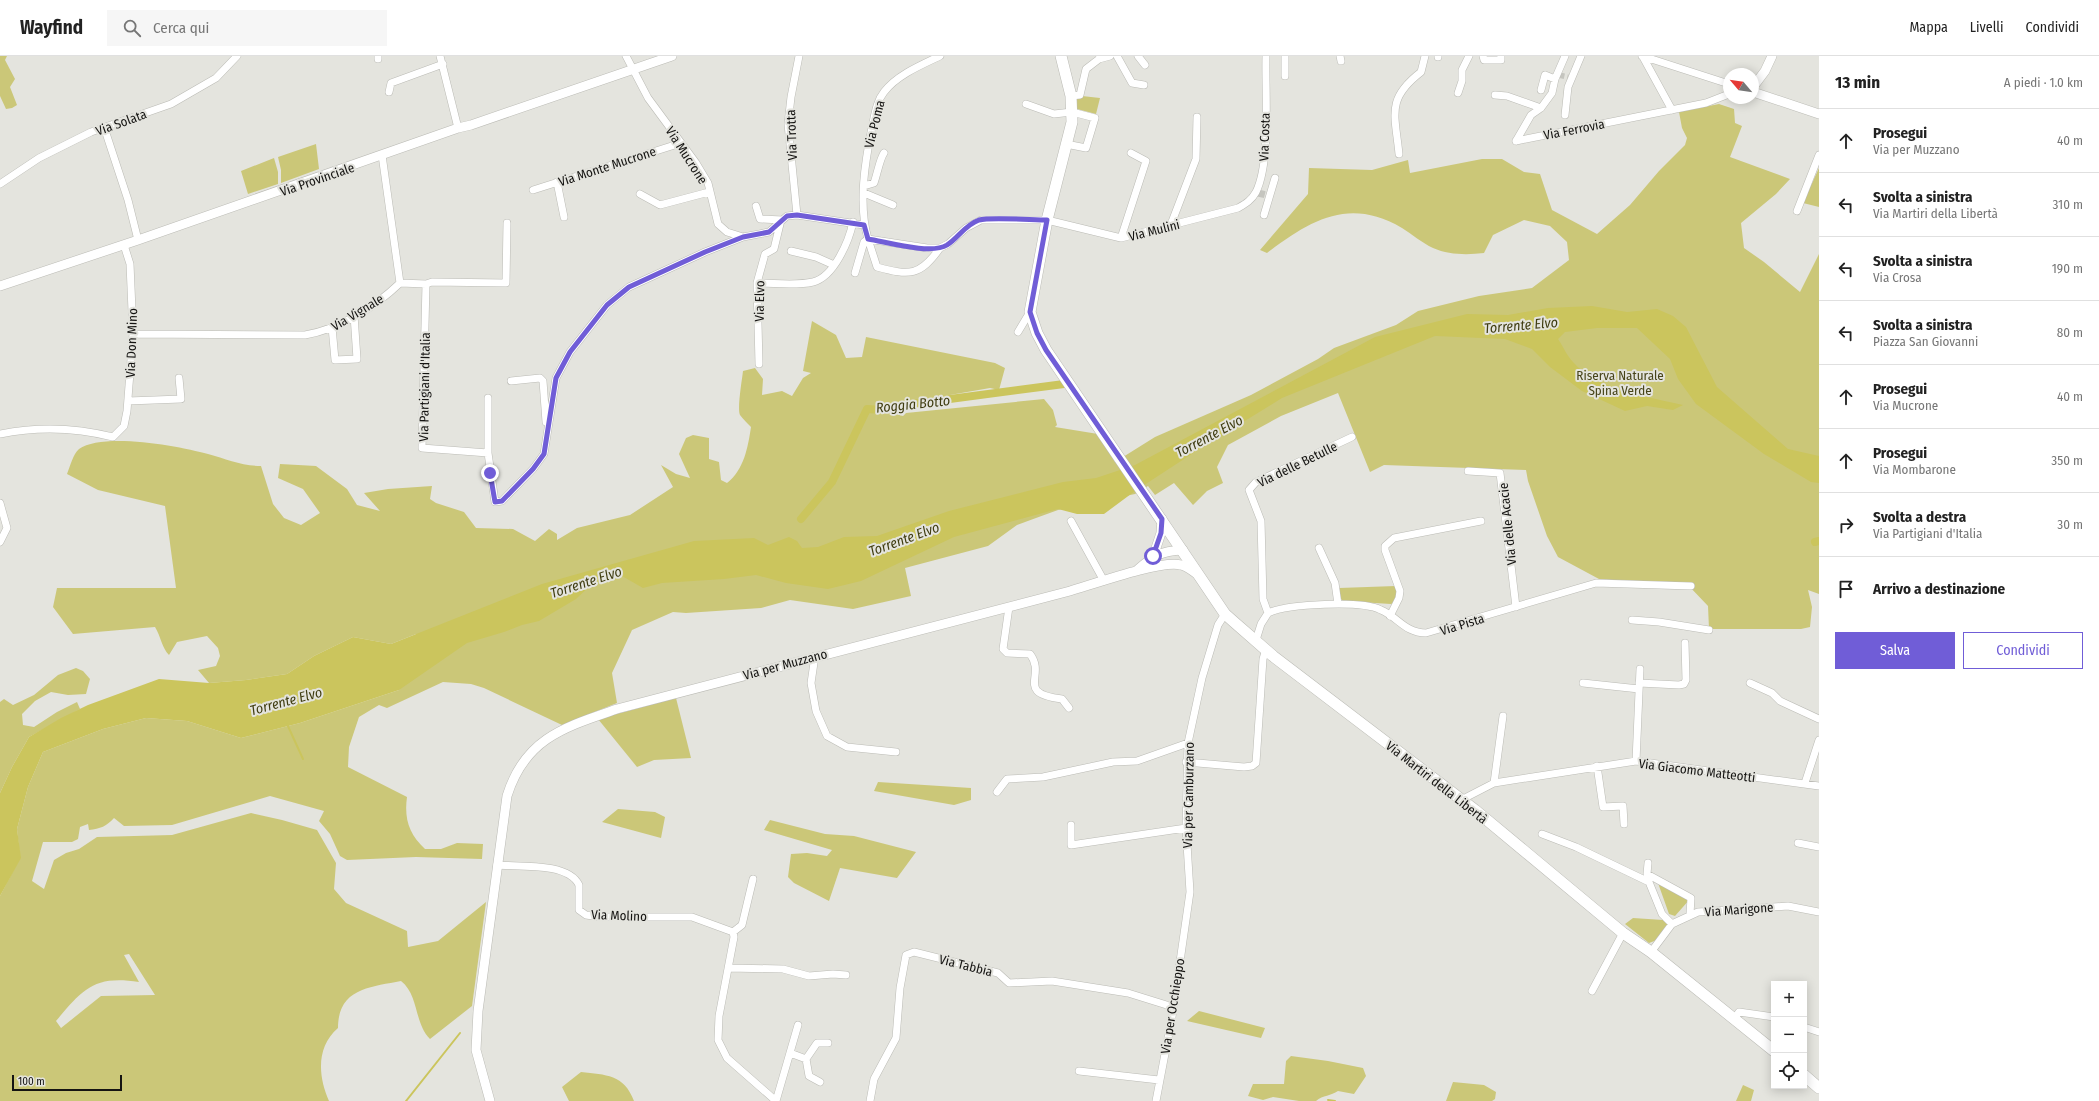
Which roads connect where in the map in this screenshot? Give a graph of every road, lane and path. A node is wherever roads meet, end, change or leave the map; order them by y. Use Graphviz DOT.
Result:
graph roads {
  1 [pos="238,56"];
  2 [pos="440,56"];
  3 [pos="626,56"];
  4 [pos="672,56"];
  5 [pos="799,56"];
  6 [pos="940,56"];
  7 [pos="1061,56"];
  8 [pos="1110,56"];
  9 [pos="1117,56"];
  10 [pos="1138,56"];
  11 [pos="1266,56"];
  12 [pos="1285,56"];
  13 [pos="1425,56"];
  14 [pos="1468,56"];
  15 [pos="1483,56"];
  16 [pos="1501,56"];
  17 [pos="1565,56"];
  18 [pos="1581,56"];
  19 [pos="1643,56"];
  20 [pos="1772,56"];
  21 [pos="1100,58"];
  22 [pos="1660,59"];
  23 [pos="443,64"];
  24 [pos="1145,65"];
  25 [pos="632,69"];
  26 [pos="1285,76"];
  27 [pos="1555,78"];
  28 [pos="1759,79"];
  29 [pos="1723,82"];
  30 [pos="1144,85"];
  31 [pos="1541,90"];
  32 [pos="389,92"];
  33 [pos="1458,92"];
  34 [pos="1759,94"];
  35 [pos="1495,95"];
  36 [pos="1071,96"];
  37 [pos="1723,96"];
  38 [pos="1026,104"];
  39 [pos="1541,108"];
  40 [pos="1672,110"];
  41 [pos="1072,112"];
  42 [pos="1819,114"];
  43 [pos="1565,115"];
  44 [pos="1197,117"];
  45 [pos="104,128"];
  46 [pos="458,128"];
  47 [pos="681,143"];
  48 [pos="1066,144"];
  49 [pos="884,153"];
  50 [pos="1131,153"];
  51 [pos="1399,154"];
  52 [pos="382,155"];
  53 [pos="1819,156"];
  54 [pos="1275,178"];
  55 [pos="557,182"];
  56 [pos="0,184"];
  57 [pos="533,190"];
  58 [pos="864,190"];
  59 [pos="709,192"];
  60 [pos="640,194"];
  61 [pos="893,205"];
  62 [pos="756,206"];
  63 [pos="1238,208"];
  64 [pos="1797,211"];
  65 [pos="797,215"];
  66 [pos="1264,215"];
  67 [pos="564,217"];
  68 [pos="782,220"];
  69 [pos="1047,220"];
  70 [pos="853,222"];
  71 [pos="507,223"];
  72 [pos="864,225"];
  73 [pos="1170,227"];
  74 [pos="743,237"];
  75 [pos="1121,238"];
  76 [pos="868,239"];
  77 [pos="138,240"];
  78 [pos="124,245"];
  79 [pos="940,248"];
  80 [pos="791,251"];
  81 [pos="834,265"];
  82 [pos="855,273"];
  83 [pos="400,283"];
  84 [pos="757,283"];
  85 [pos="426,284"];
  86 [pos="0,286"];
  87 [pos="1030,312"];
  88 [pos="354,316"];
  89 [pos="332,327"];
  90 [pos="1018,332"];
  91 [pos="133,334"];
  92 [pos="760,364"];
  93 [pos="179,378"];
  94 [pos="510,381"];
  95 [pos="488,398"];
  96 [pos="128,402"];
  97 [pos="547,432"];
  98 [pos="0,434"];
  99 [pos="1352,437"];
  100 [pos="488,453"];
  101 [pos="1468,470"];
  102 [pos="0,502"];
  103 [pos="1162,519"];
  104 [pos="1071,521"];
  105 [pos="1481,521"];
  106 [pos="0,542"];
  107 [pos="1319,548"];
  108 [pos="1182,550"];
  109 [pos="1153,556"];
  110 [pos="1170,564"];
  111 [pos="1135,572"];
  112 [pos="1198,574"];
  113 [pos="1104,581"];
  114 [pos="1691,586"];
  115 [pos="1338,604"];
  116 [pos="1009,607"];
  117 [pos="1516,607"];
  118 [pos="1268,613"];
  119 [pos="1225,614"];
  120 [pos="1390,616"];
  121 [pos="1632,620"];
  122 [pos="1709,630"];
  123 [pos="1256,640"];
  124 [pos="1685,643"];
  125 [pos="1266,649"];
  126 [pos="815,656"];
  127 [pos="1640,669"];
  128 [pos="1750,682"];
  129 [pos="1583,684"];
  130 [pos="1639,686"];
  131 [pos="1069,708"];
  132 [pos="1503,716"];
  133 [pos="1819,719"];
  134 [pos="1819,740"];
  135 [pos="1188,743"];
  136 [pos="896,752"];
  137 [pos="1636,761"];
  138 [pos="1186,762"];
  139 [pos="1597,766"];
  140 [pos="1494,783"];
  141 [pos="1805,783"];
  142 [pos="1819,786"];
  143 [pos="997,792"];
  144 [pos="1461,800"];
  145 [pos="1624,824"];
  146 [pos="1071,825"];
  147 [pos="1186,828"];
  148 [pos="1542,834"];
  149 [pos="1798,843"];
  150 [pos="1819,847"];
  151 [pos="1648,863"];
  152 [pos="497,865"];
  153 [pos="753,879"];
  154 [pos="1188,910"];
  155 [pos="1819,912"];
  156 [pos="1690,914"];
  157 [pos="1672,924"];
  158 [pos="733,932"];
  159 [pos="1623,933"];
  160 [pos="1652,952"];
  161 [pos="729,968"];
  162 [pos="846,975"];
  163 [pos="1592,991"];
  164 [pos="1173,1007"];
  165 [pos="1771,1017"];
  166 [pos="1736,1020"];
  167 [pos="798,1025"];
  168 [pos="1807,1027"];
  169 [pos="1819,1032"];
  170 [pos="828,1043"];
  171 [pos="1771,1049"];
  172 [pos="790,1053"];
  173 [pos="806,1058"];
  174 [pos="1079,1071"];
  175 [pos="1807,1078"];
  176 [pos="1159,1080"];
  177 [pos="820,1082"];
  178 [pos="1819,1088"];
  179 [pos="490,1101"];
  180 [pos="776,1101"];
  181 [pos="870,1101"];
  182 [pos="1156,1101"];
  1 -- 45 [label="street, Via Solata"];
  2 -- 23 [label="street"];
  3 -- 25 [label="street, Via Mucrone"];
  4 -- 25 [label="street, Via Provinciale"];
  5 -- 65 [label="street, Via Trotta"];
  6 -- 58 [label="street, Via Poma"];
  7 -- 36 [label="main road"];
  8 -- 21 [label="street"];
  9 -- 30 [label="street"];
  10 -- 24 [label="street"];
  11 -- 63 [label="street, Via Costa"];
  12 -- 26 [label="street"];
  13 -- 51 [label="street"];
  14 -- 33 [label="street"];
  15 -- 16 [label="street"];
  17 -- 27 [label="street, Via Ferrovia"];
  18 -- 43 [label="street"];
  19 -- 22 [label="street"];
  19 -- 40 [label="street"];
  20 -- 28 [label="street"];
  21 -- 36 [label="street"];
  22 -- 29 [label="street"];
  23 -- 32 [label="street"];
  23 -- 46 [label="street"];
  25 -- 46 [label="street, Via Provinciale"];
  25 -- 47 [label="street, Via Mucrone"];
  27 -- 31 [label="street"];
  27 -- 39 [label="street, Via Ferrovia"];
  34 -- 42 [label="street"];
  35 -- 39 [label="street"];
  36 -- 41 [label="main road"];
  37 -- 40 [label="street, Via Ferrovia"];
  38 -- 41 [label="street"];
  39 -- 40 [label="street, Via Ferrovia"];
  41 -- 48 [label="main road"];
  41 -- 48 [label="street"];
  44 -- 73 [label="street"];
  45 -- 56 [label="street, Via Solata"];
  45 -- 77 [label="street"];
  46 -- 52 [label="street, Via Provinciale"];
  47 -- 55 [label="street, Via Monte Mucrone"];
  47 -- 59 [label="street, Via Mucrone"];
  48 -- 69 [label="main road"];
  49 -- 58 [label="street"];
  50 -- 75 [label="street"];
  52 -- 77 [label="street, Via Provinciale"];
  52 -- 83 [label="street"];
  53 -- 64 [label="street"];
  54 -- 66 [label="street"];
  55 -- 57 [label="street, Via Monte Mucrone"];
  55 -- 67 [label="street"];
  58 -- 61 [label="street"];
  58 -- 72 [label="street, Via Poma"];
  59 -- 60 [label="street"];
  59 -- 74 [label="street, Via Mucrone"];
  62 -- 68 [label="street"];
  63 -- 73 [label="street, Via Mulini"];
  65 -- 68 [label="street"];
  65 -- 70 [label="street"];
  68 -- 74 [label="street"];
  68 -- 84 [label="street, Via Elvo"];
  69 -- 75 [label="street, Via Mulini"];
  69 -- 79 [label="street, Via Mulini"];
  69 -- 87 [label="main road"];
  70 -- 72 [label="street"];
  70 -- 81 [label="street"];
  71 -- 85 [label="street"];
  72 -- 76 [label="street, Via Poma"];
  73 -- 75 [label="street, Via Mulini"];
  74 -- 97 [label="street"];
  76 -- 79 [label="street"];
  76 -- 79 [label="street, Via Poma"];
  76 -- 82 [label="street"];
  77 -- 78 [label="street, Via Provinciale"];
  78 -- 86 [label="street, Via Provinciale"];
  78 -- 91 [label="street, Via Don Mino"];
  80 -- 81 [label="street"];
  81 -- 84 [label="street"];
  83 -- 85 [label="street"];
  83 -- 88 [label="street, Via Vignale"];
  84 -- 92 [label="street, Via Elvo"];
  85 -- 100 [label="street, Via Partigiani d'Italia"];
  87 -- 90 [label="street"];
  87 -- 103 [label="main road, Via Martiri della Libertà"];
  88 -- 89 [label="street, Via Vignale"];
  88 -- 89 [label="street"];
  89 -- 91 [label="street, Via Vignale"];
  91 -- 96 [label="street, Via Don Mino"];
  93 -- 96 [label="street"];
  94 -- 97 [label="street"];
  95 -- 100 [label="street"];
  96 -- 98 [label="street, Via Don Mino"];
  97 -- 100 [label="street"];
  99 -- 118 [label="street, Via delle Betulle"];
  101 -- 117 [label="street, Via delle Acacie"];
  102 -- 106 [label="street"];
  103 -- 108 [label="main road, Via Martiri della Libertà"];
  103 -- 109 [label="street, Via per Muzzano"];
  104 -- 113 [label="street"];
  105 -- 120 [label="street"];
  107 -- 115 [label="street"];
  108 -- 109 [label="street, Via per Muzzano"];
  108 -- 110 [label="street"];
  108 -- 112 [label="main road, Via Martiri della Libertà"];
  109 -- 111 [label="street, Via per Muzzano"];
  110 -- 111 [label="street, Via per Muzzano"];
  110 -- 112 [label="street, Via per Muzzano"];
  111 -- 113 [label="street, Via per Muzzano"];
  112 -- 119 [label="main road, Via Martiri della Libertà"];
  113 -- 116 [label="street, Via per Muzzano"];
  114 -- 117 [label="street, Via Pista"];
  115 -- 118 [label="street, Via Pista"];
  115 -- 120 [label="street, Via Pista"];
  116 -- 126 [label="street, Via per Muzzano"];
  116 -- 131 [label="street"];
  117 -- 120 [label="street, Via Pista"];
  118 -- 123 [label="street"];
  119 -- 123 [label="main road, Via Martiri della Libertà"];
  119 -- 135 [label="street, Via per Camburzano"];
  121 -- 122 [label="street"];
  123 -- 125 [label="main road, Via Martiri della Libertà"];
  124 -- 130 [label="street"];
  125 -- 138 [label="street"];
  125 -- 144 [label="main road, Via Martiri della Libertà"];
  126 -- 136 [label="street"];
  126 -- 152 [label="street, Via per Muzzano"];
  127 -- 130 [label="street"];
  128 -- 133 [label="street"];
  129 -- 130 [label="street"];
  130 -- 137 [label="street"];
  132 -- 140 [label="street"];
  134 -- 141 [label="street"];
  135 -- 138 [label="street, Via per Camburzano"];
  135 -- 143 [label="street"];
  137 -- 139 [label="street, Via Giacomo Matteotti"];
  137 -- 141 [label="street, Via Giacomo Matteotti"];
  138 -- 147 [label="street, Via per Camburzano"];
  139 -- 140 [label="street, Via Giacomo Matteotti"];
  139 -- 145 [label="street"];
  140 -- 144 [label="street, Via Giacomo Matteotti"];
  141 -- 142 [label="street, Via Giacomo Matteotti"];
  144 -- 159 [label="main road, Via Martiri della Libertà"];
  146 -- 147 [label="street"];
  147 -- 154 [label="street, Via per Camburzano"];
  148 -- 157 [label="street"];
  149 -- 150 [label="street"];
  151 -- 156 [label="street"];
  152 -- 158 [label="street, Via Molino"];
  152 -- 179 [label="street, Via per Muzzano"];
  153 -- 158 [label="street"];
  154 -- 164 [label="street, Via per Occhieppo"];
  155 -- 156 [label="street, Via Marigone"];
  156 -- 157 [label="street, Via Marigone"];
  157 -- 160 [label="street, Via Marigone"];
  158 -- 161 [label="street"];
  159 -- 160 [label="main road, Via Martiri della Libertà"];
  159 -- 163 [label="street"];
  160 -- 166 [label="main road, Via Martiri della Libertà"];
  161 -- 162 [label="street"];
  161 -- 180 [label="street"];
  164 -- 176 [label="street, Via per Occhieppo"];
  164 -- 181 [label="street, Via Tabbia"];
  165 -- 166 [label="street"];
  166 -- 171 [label="main road"];
  167 -- 172 [label="street"];
  168 -- 169 [label="street"];
  170 -- 173 [label="street"];
  172 -- 173 [label="street"];
  172 -- 180 [label="street"];
  173 -- 177 [label="street"];
  174 -- 176 [label="street"];
  175 -- 178 [label="main road"];
  176 -- 182 [label="street, Via per Occhieppo"];
}
